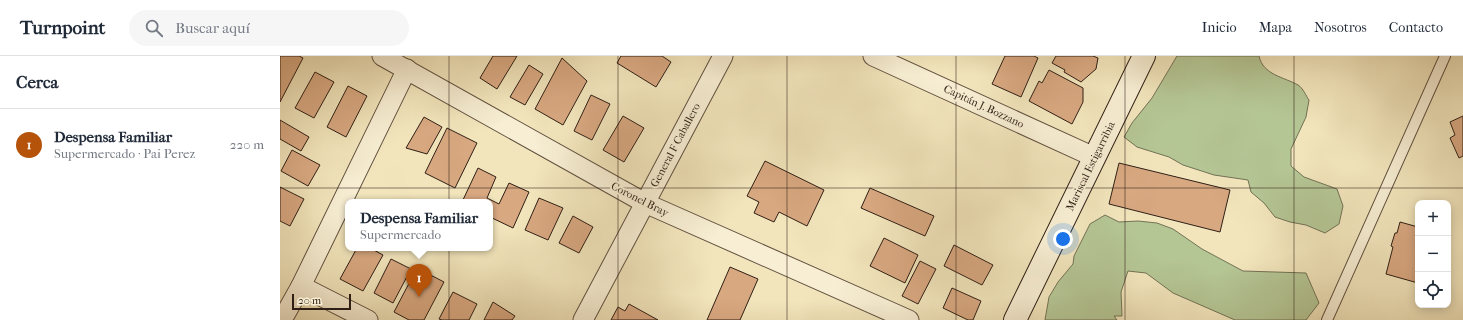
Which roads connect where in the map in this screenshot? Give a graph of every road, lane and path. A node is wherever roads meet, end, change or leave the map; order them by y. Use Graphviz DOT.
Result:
graph roads {
  1 [pos="382,56"];
  2 [pos="723,56"];
  3 [pos="873,56"];
  4 [pos="1144,56"];
  5 [pos="1445,56"];
  6 [pos="404,64"];
  7 [pos="1094,157"];
  8 [pos="645,203"];
  9 [pos="302,286"];
  10 [pos="282,320"];
  11 [pos="368,320"];
  12 [pos="583,320"];
  13 [pos="909,320"];
  14 [pos="1015,320"];
  15 [pos="1327,320"];
  1 -- 6 [label="street, Coronel Bray"];
  2 -- 8 [label="street, General F Caballero"];
  3 -- 7 [label="street, Capitán J. Bozzano"];
  4 -- 7 [label="street, Mariscal Estigarribia"];
  5 -- 15 [label="lane"];
  6 -- 8 [label="street, Coronel Bray"];
  6 -- 9 [label="street"];
  7 -- 14 [label="street, Mariscal Estigarribia"];
  8 -- 12 [label="street, General F Caballero"];
  8 -- 13 [label="street, Coronel Bray"];
  9 -- 10 [label="street"];
  9 -- 11 [label="street"];
}
